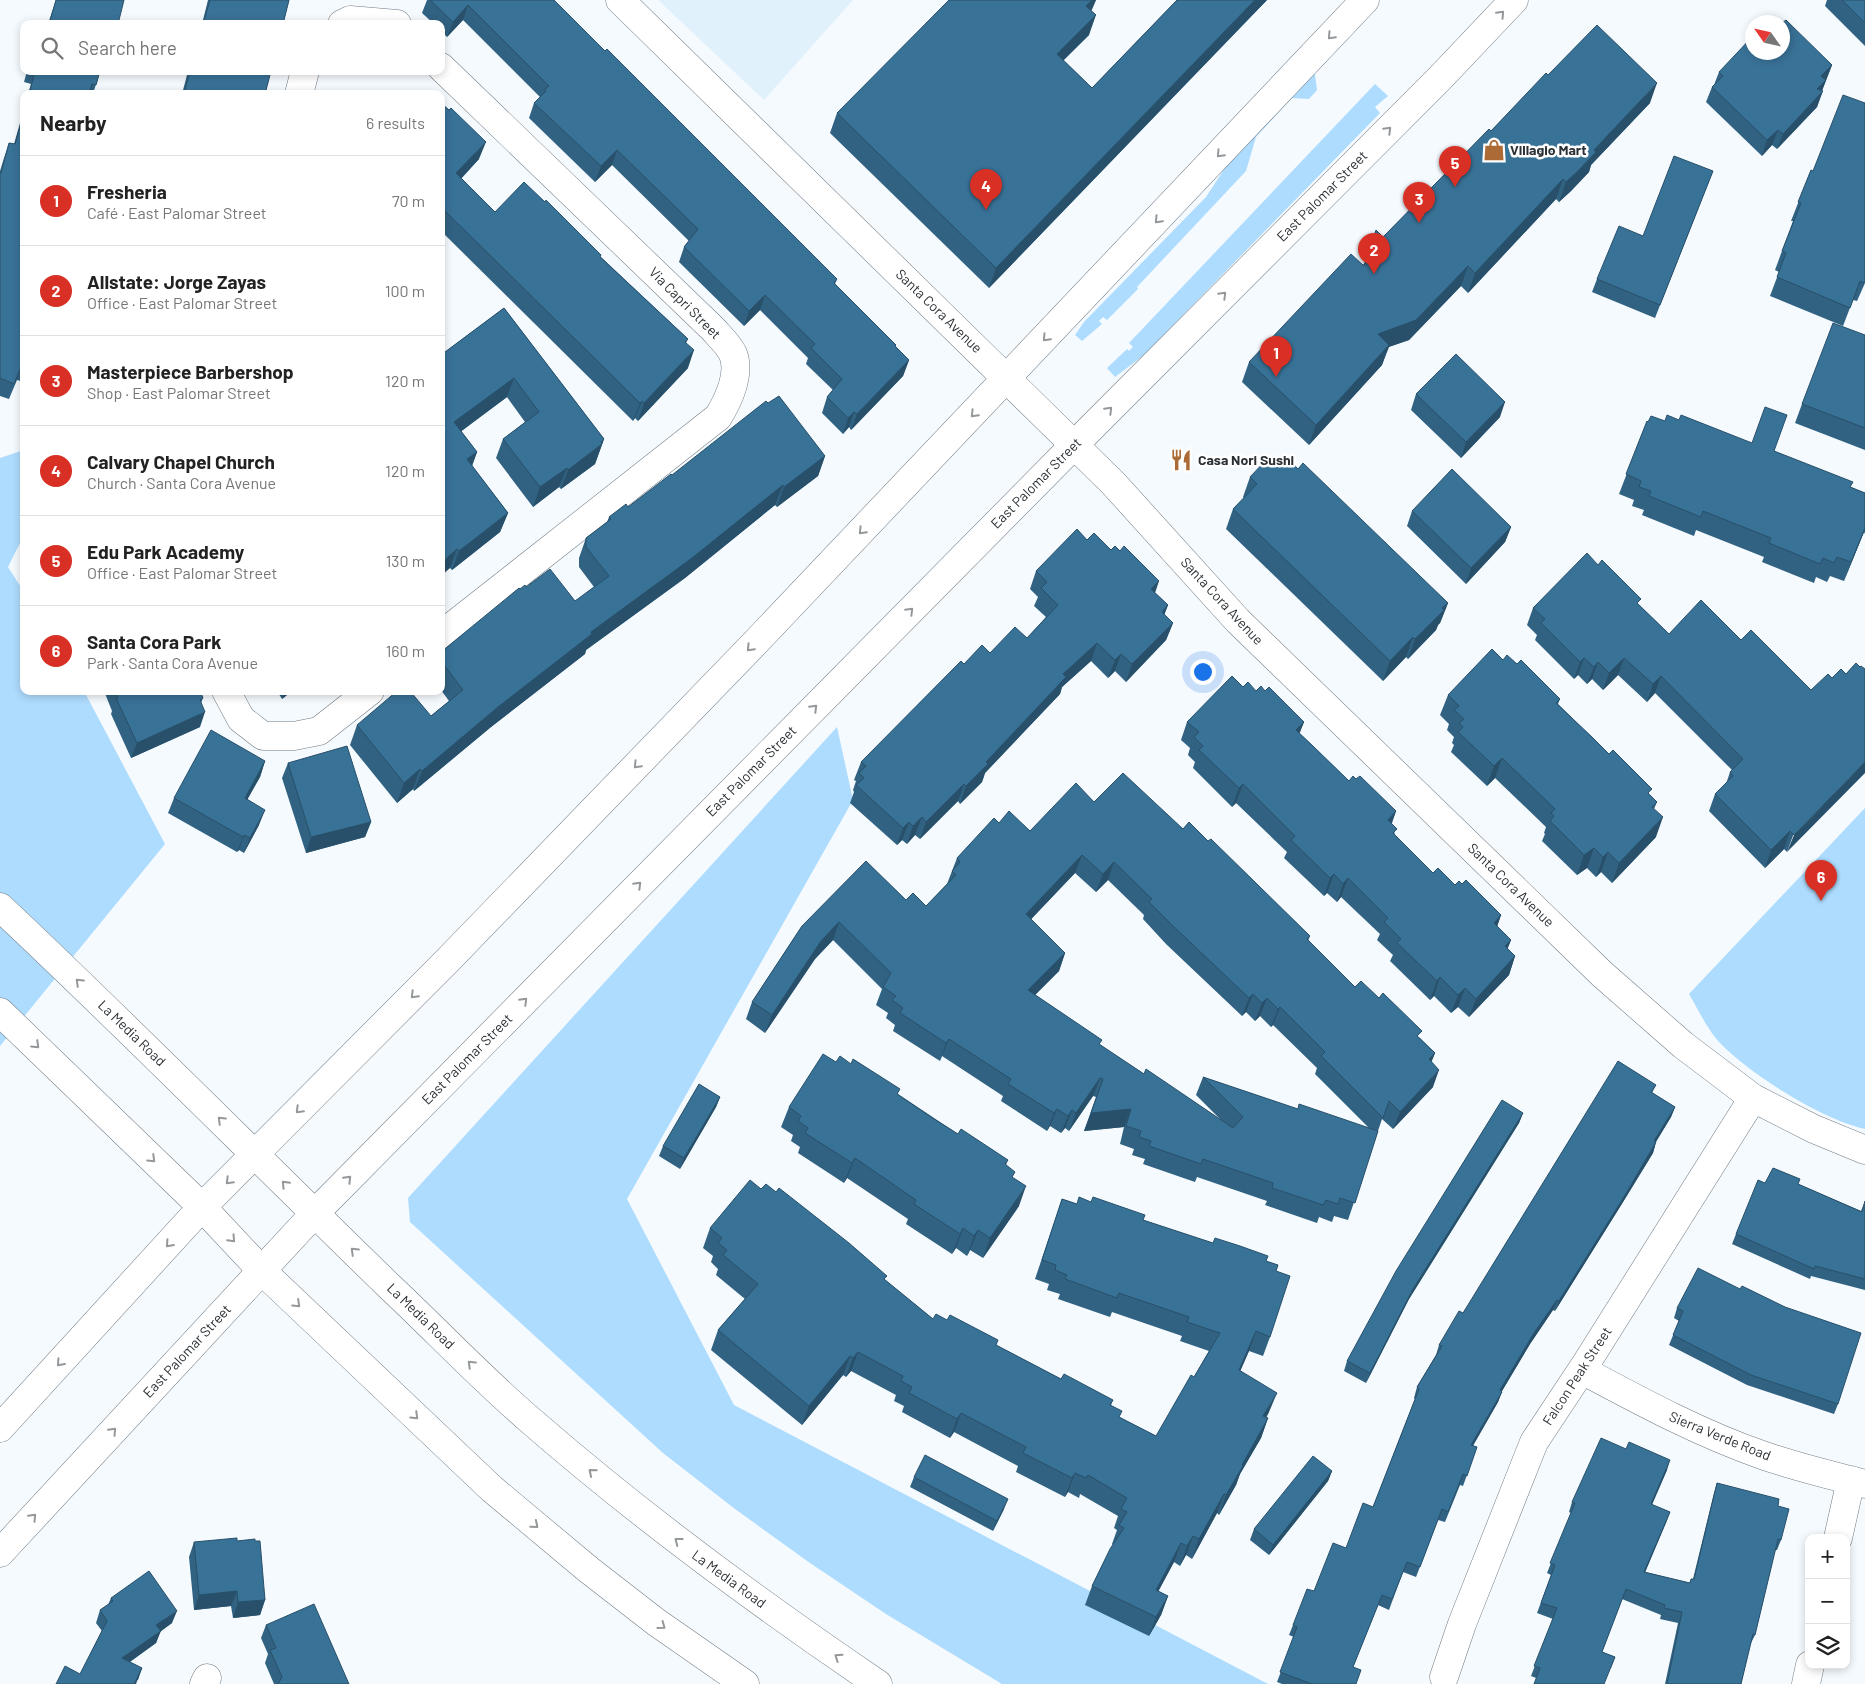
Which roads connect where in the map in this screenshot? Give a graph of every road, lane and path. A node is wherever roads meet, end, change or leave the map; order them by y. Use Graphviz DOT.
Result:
graph roads {
  1 [pos="620,0"];
  2 [pos="1365,0"];
  3 [pos="1514,0"];
  4 [pos="390,15"];
  5 [pos="350,20"];
  6 [pos="445,71"];
  7 [pos="304,75"];
  8 [pos="300,90"];
  9 [pos="1008,378"];
  10 [pos="1074,444"];
  11 [pos="445,632"];
  12 [pos="228,695"];
  13 [pos="365,695"];
  14 [pos="0,907"];
  15 [pos="0,1012"];
  16 [pos="1753,1098"];
  17 [pos="1865,1150"];
  18 [pos="256,1154"];
  19 [pos="202,1207"];
  20 [pos="314,1214"];
  21 [pos="262,1270"];
  22 [pos="1582,1370"];
  23 [pos="0,1428"];
  24 [pos="1858,1482"];
  25 [pos="1839,1534"];
  26 [pos="0,1553"];
  27 [pos="1809,1669"];
  28 [pos="1444,1677"];
  29 [pos="745,1684"];
  30 [pos="878,1684"];
  31 [pos="1806,1684"];
  1 -- 9 [label="main road, Santa Cora Avenue"];
  2 -- 9 [label="main road, one-way"];
  10 -- 3 [label="main road, East Palomar Street, one-way"];
  4 -- 5 [label="main road"];
  6 -- 11 [label="main road, Via Capri Street"];
  7 -- 8 [label="main road"];
  9 -- 10 [label="main road, Santa Cora Avenue"];
  9 -- 18 [label="main road, one-way"];
  10 -- 16 [label="main road, Santa Cora Avenue"];
  20 -- 10 [label="main road, East Palomar Street, one-way"];
  12 -- 13 [label="main road"];
  18 -- 14 [label="main road, La Media Road, one-way"];
  15 -- 19 [label="main road, one-way"];
  16 -- 17 [label="main road, Santa Cora Avenue"];
  16 -- 22 [label="main road, Falcon Peak Street"];
  18 -- 19 [label="main road, one-way"];
  20 -- 18 [label="main road, La Media Road, one-way"];
  19 -- 21 [label="main road, one-way"];
  19 -- 23 [label="main road, one-way"];
  20 -- 21 [label="main road, East Palomar Street"];
  30 -- 20 [label="main road, La Media Road, one-way"];
  26 -- 21 [label="main road, East Palomar Street, one-way"];
  21 -- 29 [label="main road, one-way"];
  22 -- 24 [label="main road, Sierra Verde Road"];
  22 -- 28 [label="main road, Falcon Peak Street"];
  24 -- 25 [label="main road"];
  27 -- 31 [label="main road"];
}
